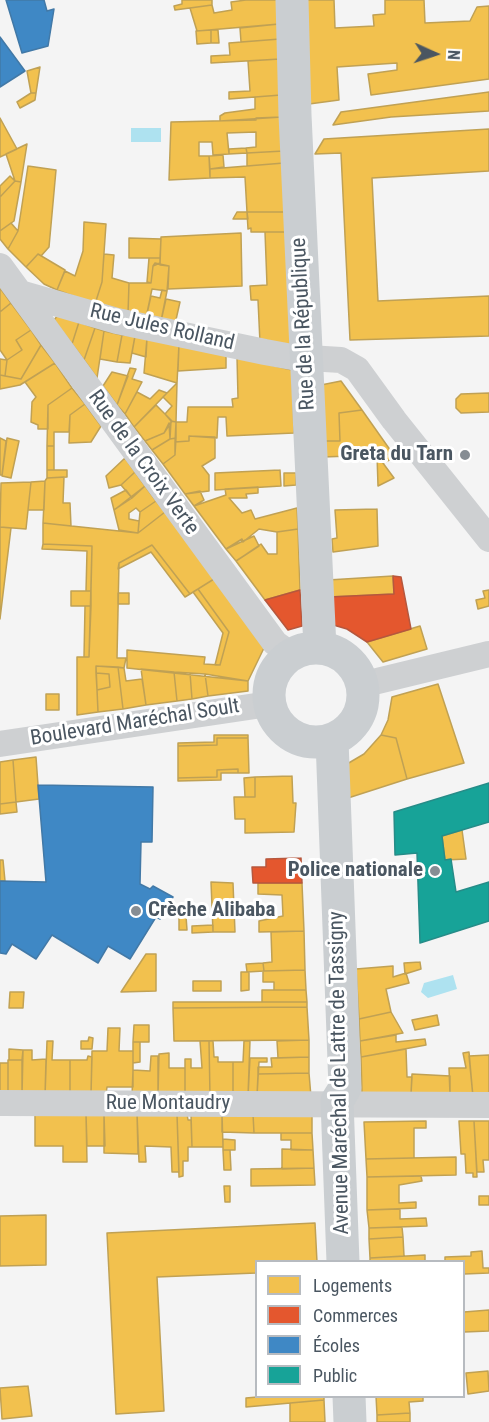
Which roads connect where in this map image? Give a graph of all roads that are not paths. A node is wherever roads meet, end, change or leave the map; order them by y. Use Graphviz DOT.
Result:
graph roads {
  1 [pos="292,0"];
  2 [pos="0,266"];
  3 [pos="20,292"];
  4 [pos="306,358"];
  5 [pos="489,539"];
  6 [pos="306,651"];
  7 [pos="489,654"];
  8 [pos="361,685"];
  9 [pos="269,704"];
  10 [pos="320,741"];
  11 [pos="0,744"];
  12 [pos="0,1103"];
  13 [pos="337,1103"];
  14 [pos="489,1105"];
  15 [pos="343,1260"];
  16 [pos="349,1398"];
  17 [pos="350,1422"];
  1 -- 4 [label="main road, Rue de la République"];
  2 -- 3 [label="street, Rue de la Croix Verte"];
  3 -- 4 [label="street, Rue Jules Rolland"];
  3 -- 6 [label="street, Rue de la Croix Verte"];
  4 -- 5 [label="street, Rue Jules Rolland"];
  4 -- 6 [label="main road, Rue de la République"];
  6 -- 8 [label="main road"];
  6 -- 9 [label="main road"];
  7 -- 8 [label="street"];
  8 -- 10 [label="main road"];
  9 -- 10 [label="main road"];
  9 -- 11 [label="street, Boulevard Maréchal Soult"];
  10 -- 13 [label="main road"];
  12 -- 13 [label="street, Rue Montaudry"];
  13 -- 14 [label="street, Rue Montaudry"];
  13 -- 15 [label="main road, Avenue Maréchal de Lattre de Tassigny"];
  16 -- 17 [label="main road"];
}
